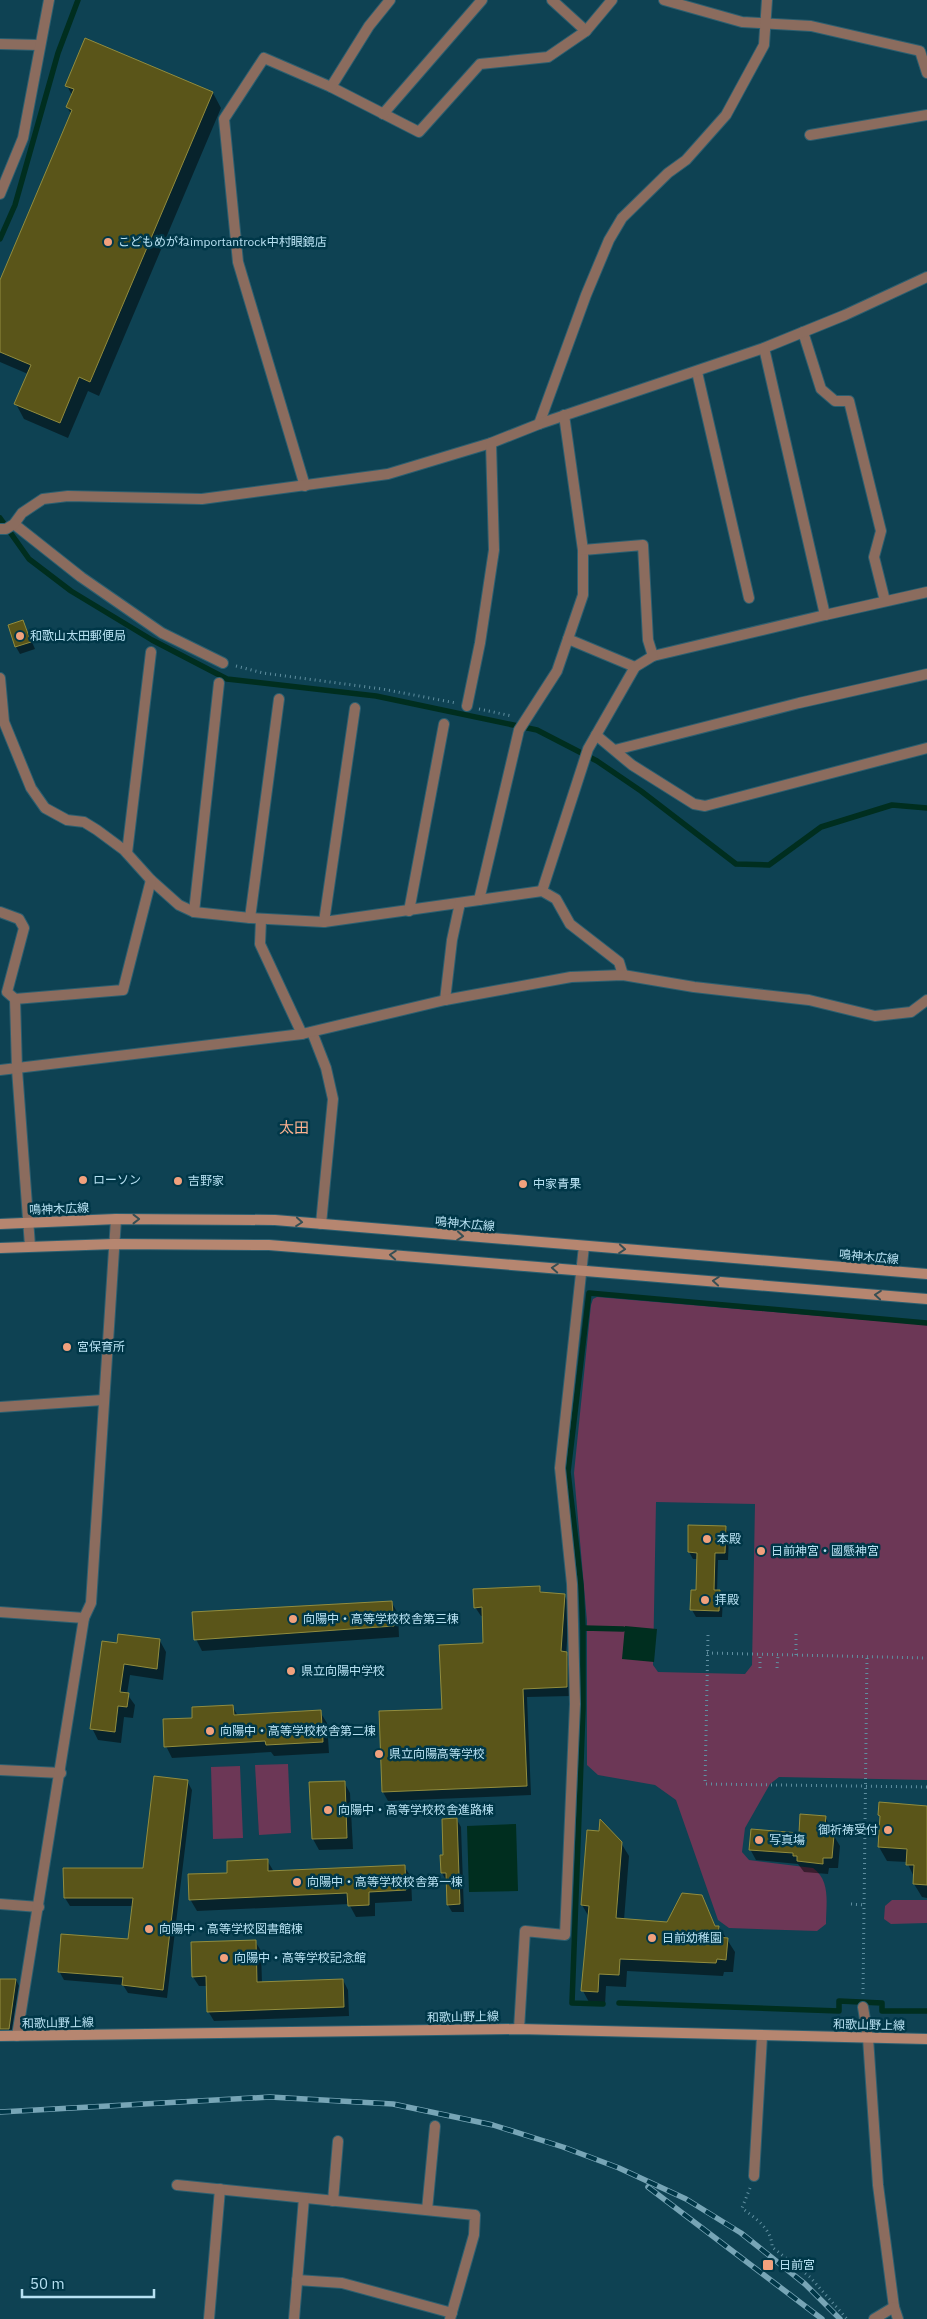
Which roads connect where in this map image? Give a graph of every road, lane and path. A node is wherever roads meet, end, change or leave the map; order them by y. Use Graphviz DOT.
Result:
graph roads {
  1 [pos="49,0"];
  2 [pos="390,0"];
  3 [pos="482,0"];
  4 [pos="552,0"];
  5 [pos="612,0"];
  6 [pos="664,0"];
  7 [pos="767,0"];
  8 [pos="766,23"];
  9 [pos="586,31"];
  10 [pos="0,44"];
  11 [pos="39,45"];
  12 [pos="927,73"];
  13 [pos="332,87"];
  14 [pos="383,114"];
  15 [pos="927,115"];
  16 [pos="810,134"];
  17 [pos="0,191"];
  18 [pos="927,277"];
  19 [pos="803,332"];
  20 [pos="764,348"];
  21 [pos="698,372"];
  22 [pos="564,416"];
  23 [pos="539,424"];
  24 [pos="490,443"];
  25 [pos="305,486"];
  26 [pos="14,524"];
  27 [pos="0,529"];
  28 [pos="583,550"];
  29 [pos="927,592"];
  30 [pos="749,598"];
  31 [pos="885,601"];
  32 [pos="824,615"];
  33 [pos="568,639"];
  34 [pos="151,652"];
  35 [pos="653,656"];
  36 [pos="223,663"];
  37 [pos="635,667"];
  38 [pos="927,674"];
  39 [pos="0,678"];
  40 [pos="219,683"];
  41 [pos="279,699"];
  42 [pos="467,706"];
  43 [pos="355,708"];
  44 [pos="526,720"];
  45 [pos="444,724"];
  46 [pos="596,736"];
  47 [pos="927,748"];
  48 [pos="615,750"];
  49 [pos="127,853"];
  50 [pos="151,880"];
  51 [pos="542,891"];
  52 [pos="479,900"];
  53 [pos="460,903"];
  54 [pos="409,911"];
  55 [pos="0,912"];
  56 [pos="194,912"];
  57 [pos="256,919"];
  58 [pos="324,922"];
  59 [pos="623,975"];
  60 [pos="15,999"];
  61 [pos="445,1000"];
  62 [pos="927,1000"];
  63 [pos="307,1033"];
  64 [pos="17,1069"];
  65 [pos="0,1070"];
  66 [pos="116,1219"];
  67 [pos="29,1222"];
  68 [pos="0,1224"];
  69 [pos="321,1224"];
  70 [pos="114,1244"];
  71 [pos="30,1246"];
  72 [pos="584,1246"];
  73 [pos="0,1248"];
  74 [pos="581,1270"];
  75 [pos="927,1274"];
  76 [pos="927,1299"];
  77 [pos="103,1400"];
  78 [pos="0,1407"];
  79 [pos="0,1612"];
  80 [pos="84,1618"];
  81 [pos="796,1634"];
  82 [pos="708,1635"];
  83 [pos="707,1653"];
  84 [pos="760,1654"];
  85 [pos="778,1654"];
  86 [pos="796,1655"];
  87 [pos="867,1657"];
  88 [pos="927,1658"];
  89 [pos="760,1668"];
  90 [pos="777,1668"];
  91 [pos="0,1770"];
  92 [pos="61,1773"];
  93 [pos="866,1786"];
  94 [pos="927,1787"];
  95 [pos="0,1904"];
  96 [pos="851,1904"];
  97 [pos="864,1905"];
  98 [pos="39,1906"];
  99 [pos="863,1996"];
  100 [pos="863,2007"];
  101 [pos="519,2029"];
  102 [pos="0,2036"];
  103 [pos="17,2036"];
  104 [pos="762,2036"];
  105 [pos="868,2038"];
  106 [pos="927,2039"];
  107 [pos="435,2126"];
  108 [pos="338,2141"];
  109 [pos="754,2176"];
  110 [pos="177,2185"];
  111 [pos="220,2189"];
  112 [pos="304,2198"];
  113 [pos="333,2201"];
  114 [pos="427,2210"];
  115 [pos="297,2280"];
  116 [pos="894,2307"];
  117 [pos="451,2316"];
  118 [pos="209,2319"];
  119 [pos="294,2319"];
  120 [pos="847,2319"];
  121 [pos="874,2319"];
  122 [pos="898,2319"];
  1 -- 11 [label="street"];
  2 -- 13 [label="street"];
  3 -- 14 [label="street"];
  4 -- 9 [label="street"];
  5 -- 9 [label="street"];
  6 -- 8 [label="street"];
  7 -- 8 [label="street"];
  8 -- 12 [label="street"];
  8 -- 23 [label="street"];
  9 -- 14 [label="street"];
  10 -- 11 [label="street"];
  11 -- 17 [label="street"];
  13 -- 14 [label="street"];
  13 -- 25 [label="street"];
  15 -- 16 [label="street"];
  18 -- 19 [label="street"];
  19 -- 20 [label="street"];
  19 -- 31 [label="street"];
  20 -- 21 [label="street"];
  20 -- 32 [label="street"];
  21 -- 22 [label="street"];
  21 -- 30 [label="street"];
  22 -- 23 [label="street"];
  22 -- 28 [label="street"];
  23 -- 24 [label="street"];
  24 -- 25 [label="street"];
  24 -- 42 [label="street"];
  25 -- 26 [label="street"];
  26 -- 27 [label="street"];
  26 -- 36 [label="street"];
  28 -- 33 [label="street"];
  28 -- 35 [label="street"];
  29 -- 31 [label="street"];
  31 -- 32 [label="street"];
  32 -- 35 [label="street"];
  33 -- 37 [label="street"];
  33 -- 44 [label="street"];
  34 -- 49 [label="street"];
  35 -- 37 [label="street"];
  36 -- 42 [label="path"];
  37 -- 46 [label="street"];
  38 -- 48 [label="street"];
  39 -- 49 [label="street"];
  40 -- 56 [label="street"];
  41 -- 57 [label="street"];
  42 -- 44 [label="path"];
  43 -- 58 [label="street"];
  44 -- 52 [label="street"];
  45 -- 54 [label="street"];
  46 -- 48 [label="street"];
  46 -- 51 [label="street"];
  47 -- 48 [label="street"];
  49 -- 50 [label="street"];
  50 -- 56 [label="street"];
  50 -- 60 [label="street"];
  51 -- 52 [label="street"];
  51 -- 59 [label="street"];
  52 -- 53 [label="street"];
  53 -- 54 [label="street"];
  53 -- 61 [label="street"];
  54 -- 58 [label="street"];
  55 -- 60 [label="street"];
  56 -- 57 [label="street"];
  57 -- 58 [label="street"];
  57 -- 63 [label="street"];
  59 -- 61 [label="street"];
  59 -- 62 [label="street"];
  60 -- 64 [label="street"];
  61 -- 63 [label="street"];
  63 -- 64 [label="street"];
  63 -- 69 [label="street"];
  64 -- 65 [label="street"];
  64 -- 67 [label="street"];
  66 -- 67 [label="main road, 鳴神木広線"];
  66 -- 69 [label="main road, 鳴神木広線, one-way"];
  66 -- 70 [label="street"];
  67 -- 68 [label="main road, 鳴神木広線"];
  67 -- 71 [label="street"];
  69 -- 72 [label="main road, 鳴神木広線, one-way"];
  70 -- 71 [label="main road"];
  74 -- 70 [label="main road, one-way"];
  70 -- 77 [label="street"];
  71 -- 73 [label="main road"];
  72 -- 74 [label="street"];
  72 -- 75 [label="main road, 鳴神木広線, one-way"];
  76 -- 74 [label="main road, one-way"];
  74 -- 101 [label="street"];
  77 -- 78 [label="street"];
  77 -- 80 [label="street"];
  79 -- 80 [label="street"];
  80 -- 92 [label="street"];
  81 -- 86 [label="path"];
  82 -- 83 [label="path"];
  83 -- 84 [label="path"];
  83 -- 93 [label="path"];
  84 -- 85 [label="path"];
  84 -- 89 [label="path"];
  85 -- 86 [label="path"];
  85 -- 90 [label="path"];
  86 -- 87 [label="path"];
  87 -- 88 [label="path"];
  87 -- 93 [label="path"];
  91 -- 92 [label="street"];
  92 -- 98 [label="street"];
  93 -- 94 [label="path"];
  93 -- 97 [label="path"];
  95 -- 98 [label="street"];
  96 -- 97 [label="path"];
  97 -- 99 [label="path"];
  98 -- 103 [label="street"];
  100 -- 105 [label="street"];
  101 -- 103 [label="main road, 和歌山野上線"];
  101 -- 104 [label="main road, 和歌山野上線"];
  102 -- 103 [label="main road, 和歌山野上線"];
  104 -- 105 [label="main road, 和歌山野上線"];
  104 -- 109 [label="street"];
  105 -- 106 [label="main road, 和歌山野上線"];
  105 -- 116 [label="street"];
  107 -- 114 [label="street"];
  108 -- 113 [label="street"];
  109 -- 120 [label="path"];
  110 -- 111 [label="street"];
  111 -- 112 [label="street"];
  111 -- 118 [label="street"];
  112 -- 113 [label="street"];
  112 -- 115 [label="street"];
  113 -- 114 [label="street"];
  114 -- 117 [label="street"];
  115 -- 117 [label="street"];
  115 -- 119 [label="street"];
  116 -- 121 [label="street"];
  116 -- 122 [label="street"];
}
